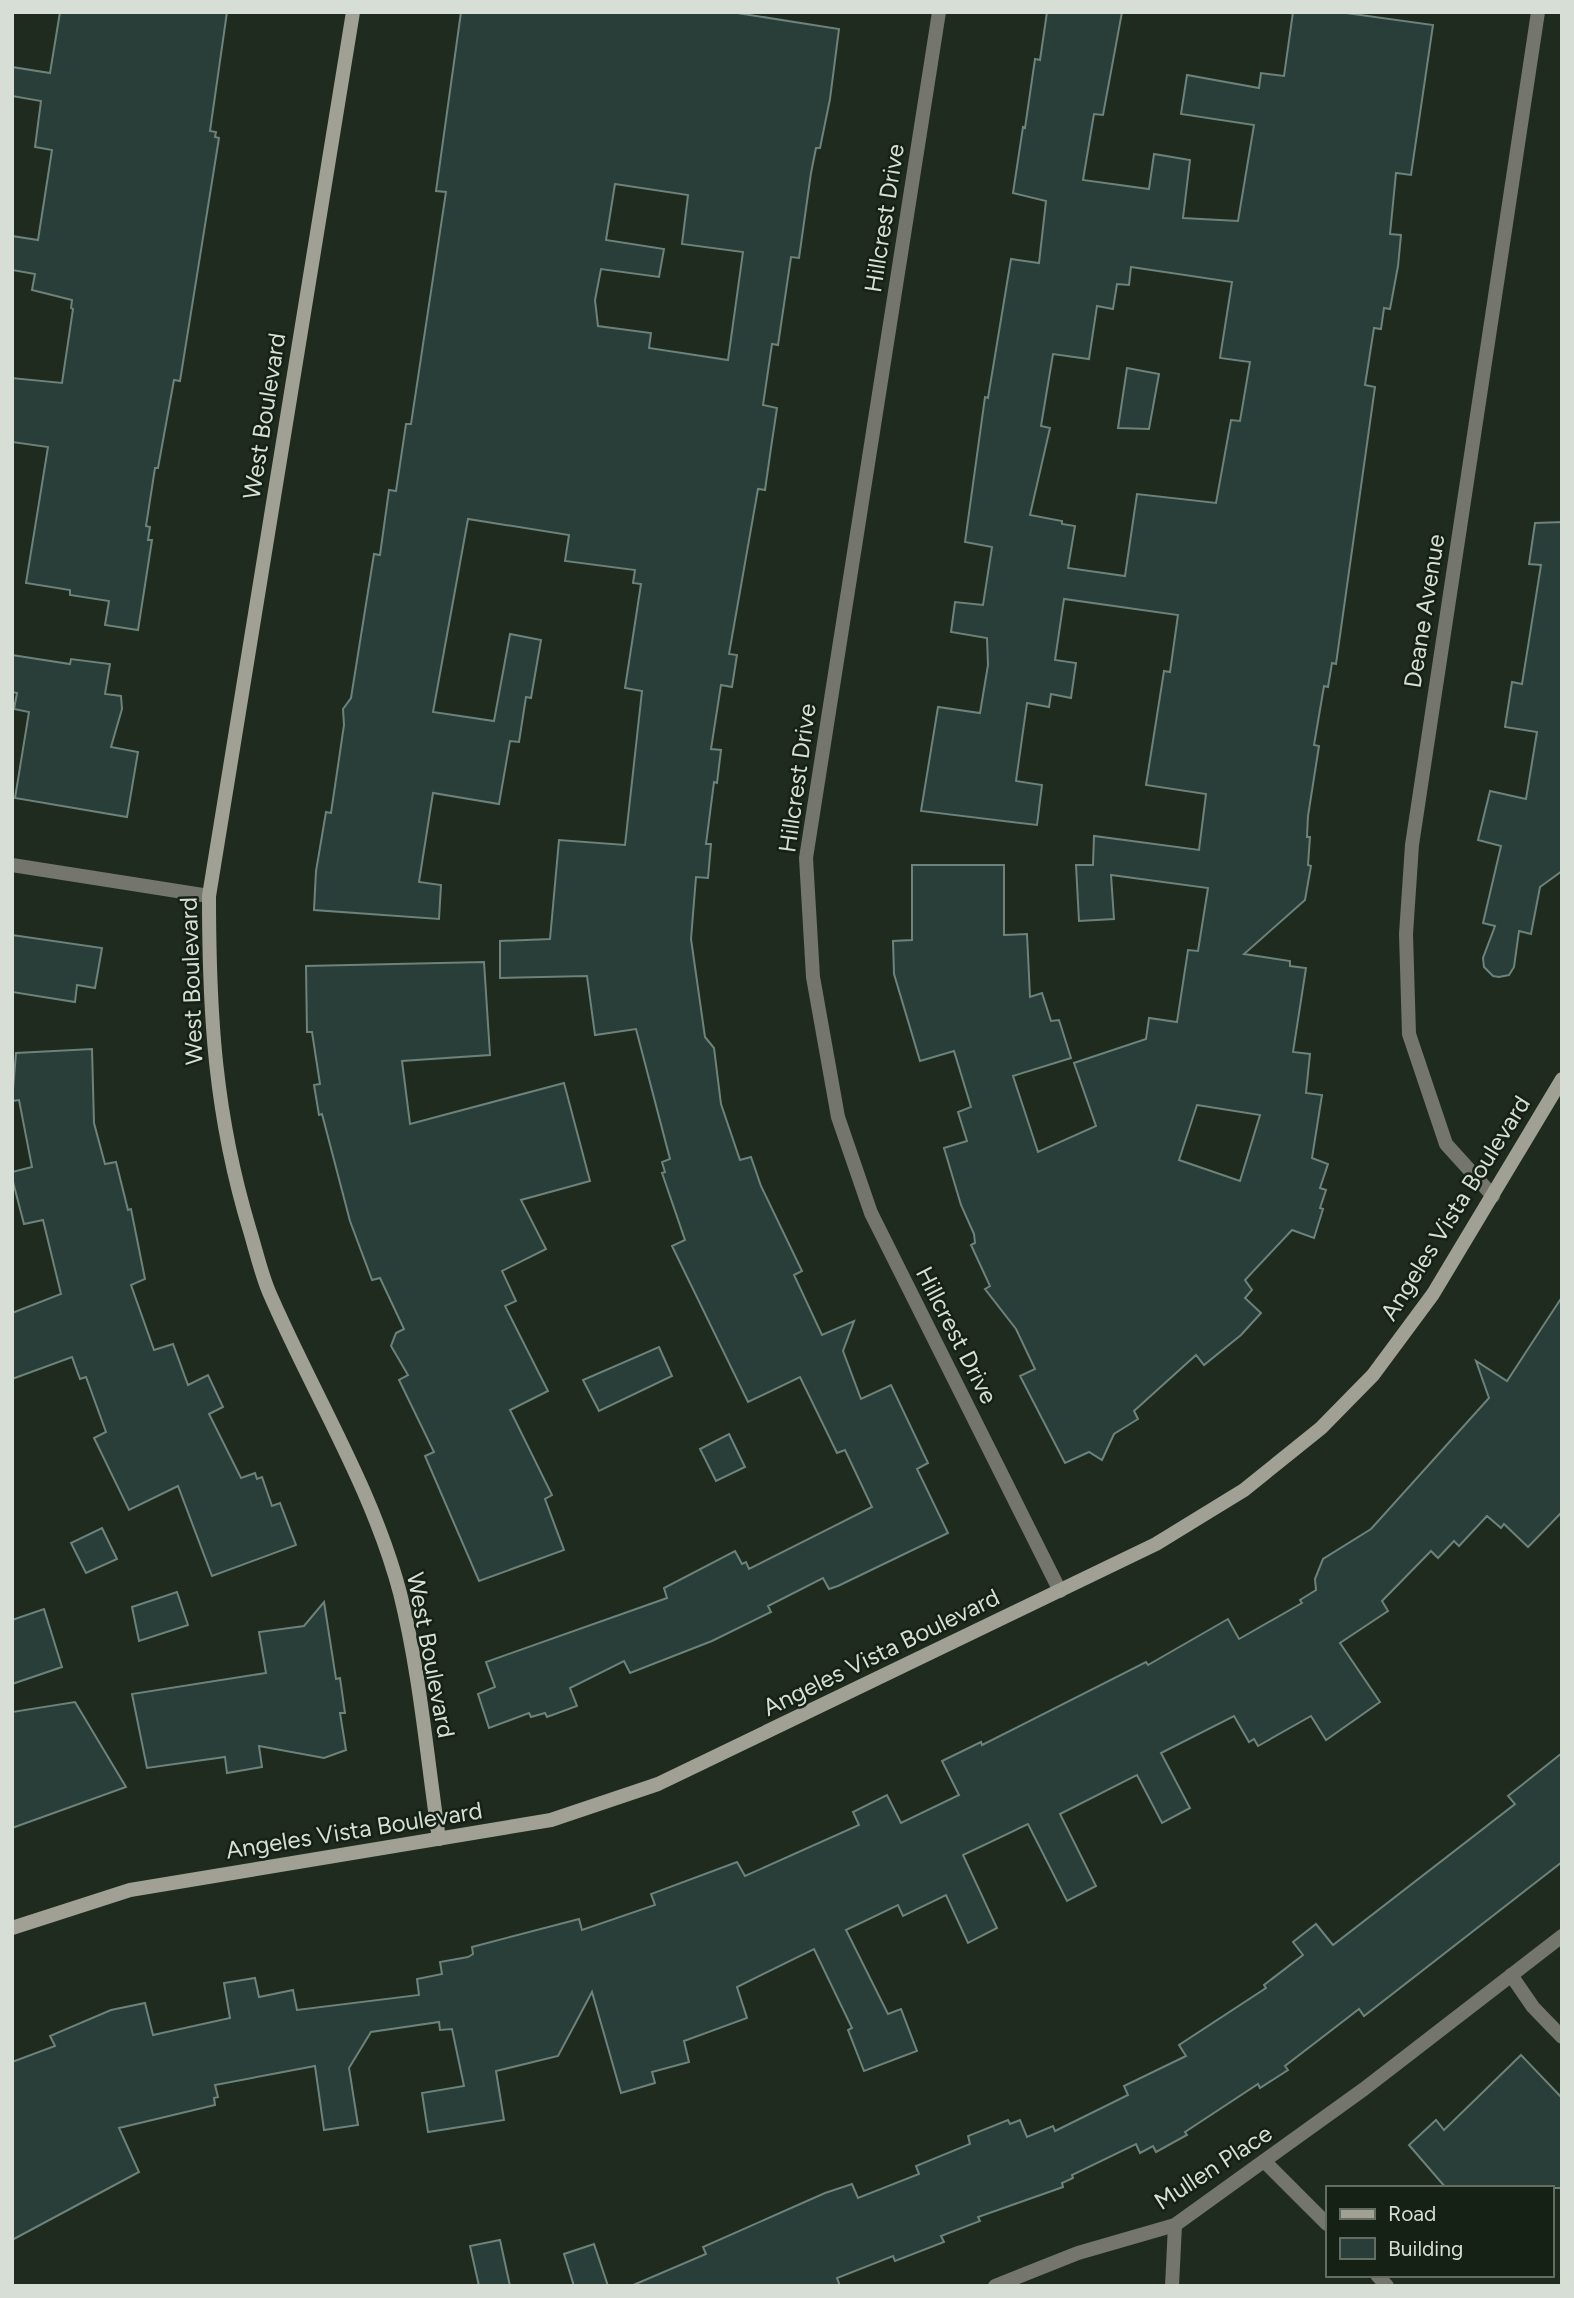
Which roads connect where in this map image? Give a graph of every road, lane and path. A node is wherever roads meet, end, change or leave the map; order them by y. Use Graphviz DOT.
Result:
graph roads {
  1 [pos="353,12"];
  2 [pos="939,12"];
  3 [pos="1538,12"];
  4 [pos="12,865"];
  5 [pos="209,896"];
  6 [pos="1562,1079"];
  7 [pos="1493,1196"];
  8 [pos="1060,1591"];
  9 [pos="439,1839"];
  10 [pos="12,1928"];
  11 [pos="1562,1936"];
  12 [pos="1511,1975"];
  13 [pos="1562,2037"];
  14 [pos="1265,2162"];
  15 [pos="1326,2223"];
  16 [pos="1175,2225"];
  17 [pos="995,2286"];
  18 [pos="1172,2286"];
  1 -- 5 [label="street, West Boulevard"];
  2 -- 8 [label="street, Hillcrest Drive"];
  3 -- 7 [label="street, Deane Avenue"];
  4 -- 5 [label="street"];
  5 -- 9 [label="street, West Boulevard"];
  6 -- 7 [label="street, Angeles Vista Boulevard"];
  7 -- 8 [label="street, Angeles Vista Boulevard"];
  8 -- 9 [label="street, Angeles Vista Boulevard"];
  9 -- 10 [label="street, Angeles Vista Boulevard"];
  11 -- 12 [label="street, Mullen Place"];
  12 -- 13 [label="street"];
  12 -- 14 [label="street, Mullen Place"];
  14 -- 15 [label="street"];
  14 -- 16 [label="street, Mullen Place"];
  16 -- 17 [label="street, Mullen Place"];
  16 -- 18 [label="street"];
}
